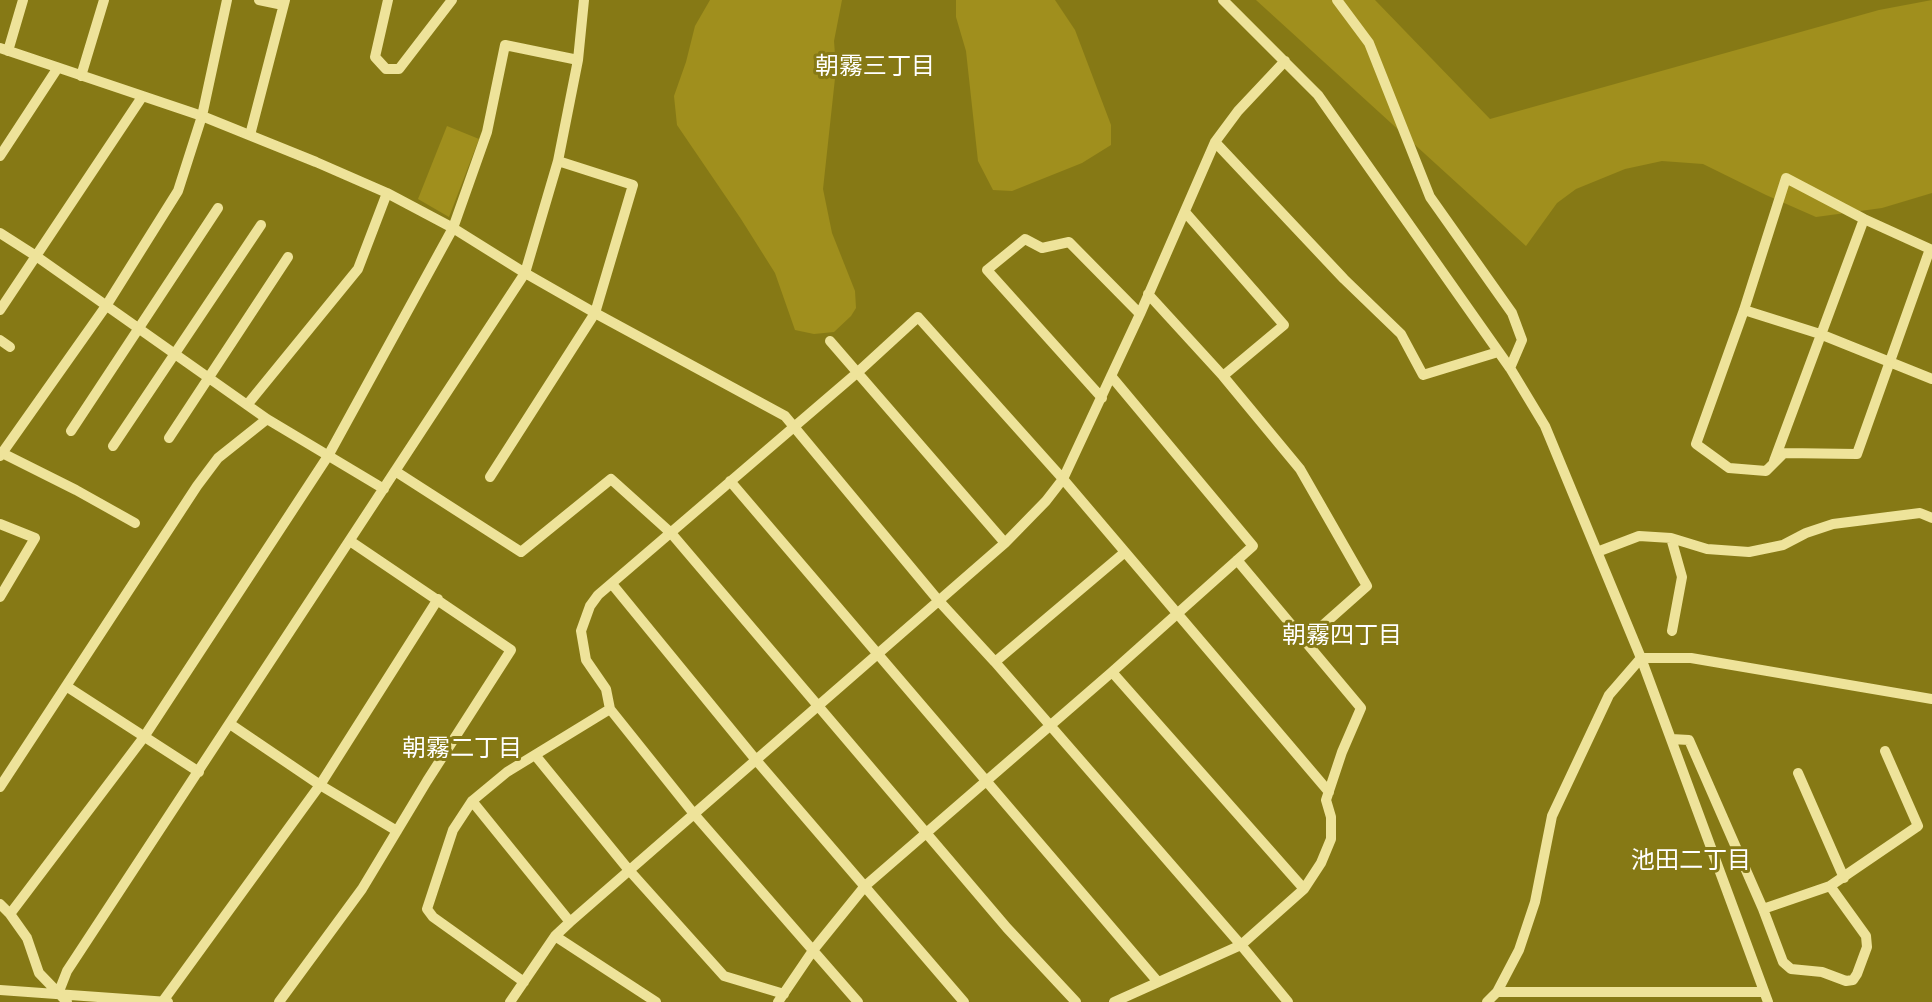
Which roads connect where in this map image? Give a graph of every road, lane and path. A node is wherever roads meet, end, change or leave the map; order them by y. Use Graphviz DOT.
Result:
graph roads {
  1 [pos="23,0"];
  2 [pos="104,0"];
  3 [pos="227,0"];
  4 [pos="259,0"];
  5 [pos="387,0"];
  6 [pos="452,0"];
  7 [pos="584,0"];
  8 [pos="1223,0"];
  9 [pos="1337,0"];
  10 [pos="284,3"];
  11 [pos="4,50"];
  12 [pos="578,60"];
  13 [pos="1285,61"];
  14 [pos="57,69"];
  15 [pos="81,76"];
  16 [pos="142,97"];
  17 [pos="202,116"];
  18 [pos="250,135"];
  19 [pos="1215,142"];
  20 [pos="0,156"];
  21 [pos="558,161"];
  22 [pos="387,193"];
  23 [pos="218,208"];
  24 [pos="1185,212"];
  25 [pos="1864,219"];
  26 [pos="261,225"];
  27 [pos="453,228"];
  28 [pos="0,233"];
  29 [pos="1931,250"];
  30 [pos="36,256"];
  31 [pos="288,257"];
  32 [pos="525,273"];
  33 [pos="1148,294"];
  34 [pos="106,306"];
  35 [pos="0,310"];
  36 [pos="1744,310"];
  37 [pos="595,313"];
  38 [pos="1140,314"];
  39 [pos="140,329"];
  40 [pos="1820,334"];
  41 [pos="0,340"];
  42 [pos="830,341"];
  43 [pos="10,347"];
  44 [pos="1498,352"];
  45 [pos="175,354"];
  46 [pos="1891,363"];
  47 [pos="1510,368"];
  48 [pos="858,372"];
  49 [pos="1112,376"];
  50 [pos="1223,376"];
  51 [pos="209,378"];
  52 [pos="1932,379"];
  53 [pos="1102,398"];
  54 [pos="247,405"];
  55 [pos="267,419"];
  56 [pos="794,426"];
  57 [pos="71,431"];
  58 [pos="169,438"];
  59 [pos="113,446"];
  60 [pos="2,450"];
  61 [pos="328,456"];
  62 [pos="1772,464"];
  63 [pos="395,471"];
  64 [pos="490,477"];
  65 [pos="1063,479"];
  66 [pos="730,481"];
  67 [pos="384,489"];
  68 [pos="1932,518"];
  69 [pos="135,523"];
  70 [pos="0,524"];
  71 [pos="671,533"];
  72 [pos="1671,538"];
  73 [pos="350,541"];
  74 [pos="1005,543"];
  75 [pos="1125,552"];
  76 [pos="1597,552"];
  77 [pos="1237,560"];
  78 [pos="612,584"];
  79 [pos="0,597"];
  80 [pos="438,599"];
  81 [pos="939,600"];
  82 [pos="1176,614"];
  83 [pos="1671,631"];
  84 [pos="1305,641"];
  85 [pos="877,654"];
  86 [pos="1641,658"];
  87 [pos="995,662"];
  88 [pos="1112,672"];
  89 [pos="66,686"];
  90 [pos="1932,699"];
  91 [pos="816,706"];
  92 [pos="610,709"];
  93 [pos="230,724"];
  94 [pos="1050,727"];
  95 [pos="144,737"];
  96 [pos="1671,739"];
  97 [pos="1885,751"];
  98 [pos="535,755"];
  99 [pos="756,759"];
  100 [pos="199,772"];
  101 [pos="1798,773"];
  102 [pos="987,780"];
  103 [pos="320,784"];
  104 [pos="0,787"];
  105 [pos="1329,792"];
  106 [pos="472,801"];
  107 [pos="694,814"];
  108 [pos="397,831"];
  109 [pos="926,833"];
  110 [pos="628,869"];
  111 [pos="1844,878"];
  112 [pos="865,886"];
  113 [pos="1830,886"];
  114 [pos="1304,889"];
  115 [pos="0,904"];
  116 [pos="1763,909"];
  117 [pos="10,914"];
  118 [pos="570,922"];
  119 [pos="555,936"];
  120 [pos="1241,945"];
  121 [pos="814,949"];
  122 [pos="524,982"];
  123 [pos="1158,982"];
  124 [pos="0,990"];
  125 [pos="1497,992"];
  126 [pos="58,994"];
  127 [pos="1766,997"];
  128 [pos="781,998"];
  129 [pos="163,1001"];
  130 [pos="67,1002"];
  131 [pos="168,1002"];
  132 [pos="279,1002"];
  133 [pos="510,1002"];
  134 [pos="656,1002"];
  135 [pos="858,1002"];
  136 [pos="964,1002"];
  137 [pos="1076,1002"];
  138 [pos="1114,1002"];
  139 [pos="1288,1002"];
  140 [pos="1487,1002"];
  1 -- 11 [label="street"];
  2 -- 15 [label="street"];
  3 -- 17 [label="street"];
  4 -- 10 [label="street"];
  5 -- 6 [label="street"];
  7 -- 12 [label="street"];
  8 -- 13 [label="street"];
  9 -- 47 [label="street"];
  10 -- 18 [label="street"];
  11 -- 14 [label="street"];
  12 -- 21 [label="street"];
  12 -- 27 [label="street"];
  13 -- 19 [label="street"];
  13 -- 44 [label="street"];
  14 -- 15 [label="street"];
  14 -- 20 [label="street"];
  15 -- 16 [label="street"];
  16 -- 17 [label="street"];
  16 -- 30 [label="street"];
  17 -- 18 [label="street"];
  17 -- 34 [label="street"];
  18 -- 22 [label="street"];
  19 -- 24 [label="street"];
  19 -- 44 [label="street"];
  21 -- 32 [label="street"];
  21 -- 37 [label="street"];
  22 -- 27 [label="street"];
  22 -- 54 [label="street"];
  23 -- 39 [label="street"];
  24 -- 33 [label="street"];
  24 -- 50 [label="street"];
  25 -- 29 [label="street"];
  25 -- 36 [label="street"];
  25 -- 40 [label="street"];
  26 -- 45 [label="street"];
  27 -- 32 [label="street"];
  27 -- 61 [label="street"];
  28 -- 30 [label="street"];
  29 -- 46 [label="street"];
  30 -- 34 [label="street"];
  30 -- 35 [label="street"];
  31 -- 51 [label="street"];
  32 -- 37 [label="street"];
  32 -- 63 [label="street"];
  33 -- 38 [label="street"];
  33 -- 50 [label="street"];
  34 -- 39 [label="street"];
  34 -- 60 [label="street"];
  36 -- 40 [label="street"];
  36 -- 62 [label="street"];
  37 -- 56 [label="street"];
  37 -- 64 [label="street"];
  38 -- 49 [label="street"];
  38 -- 53 [label="street"];
  39 -- 45 [label="street"];
  39 -- 57 [label="street"];
  40 -- 46 [label="street"];
  40 -- 62 [label="street"];
  41 -- 43 [label="street"];
  42 -- 48 [label="street"];
  44 -- 47 [label="street"];
  45 -- 51 [label="street"];
  45 -- 59 [label="street"];
  46 -- 52 [label="street"];
  46 -- 62 [label="street"];
  47 -- 76 [label="street"];
  48 -- 56 [label="street"];
  48 -- 65 [label="street"];
  48 -- 74 [label="street"];
  49 -- 53 [label="street"];
  49 -- 77 [label="street"];
  50 -- 84 [label="street"];
  51 -- 54 [label="street"];
  51 -- 58 [label="street"];
  53 -- 65 [label="street"];
  54 -- 55 [label="street"];
  55 -- 61 [label="street"];
  55 -- 89 [label="street"];
  56 -- 66 [label="street"];
  56 -- 81 [label="street"];
  60 -- 69 [label="street"];
  61 -- 67 [label="street"];
  61 -- 95 [label="street"];
  63 -- 67 [label="street"];
  63 -- 71 [label="street"];
  65 -- 74 [label="street"];
  65 -- 75 [label="street"];
  66 -- 71 [label="street"];
  66 -- 85 [label="street"];
  67 -- 73 [label="street"];
  68 -- 72 [label="street"];
  70 -- 79 [label="street"];
  71 -- 78 [label="street"];
  71 -- 91 [label="street"];
  72 -- 76 [label="street"];
  72 -- 83 [label="street"];
  73 -- 80 [label="street"];
  73 -- 93 [label="street"];
  74 -- 81 [label="street"];
  75 -- 82 [label="street"];
  75 -- 87 [label="street"];
  76 -- 86 [label="street"];
  77 -- 82 [label="street"];
  77 -- 84 [label="street"];
  78 -- 92 [label="street"];
  78 -- 99 [label="street"];
  80 -- 103 [label="street"];
  80 -- 108 [label="street"];
  81 -- 85 [label="street"];
  81 -- 87 [label="street"];
  82 -- 88 [label="street"];
  82 -- 105 [label="street"];
  84 -- 105 [label="street"];
  85 -- 91 [label="street"];
  85 -- 102 [label="street"];
  86 -- 90 [label="street"];
  86 -- 96 [label="street"];
  86 -- 125 [label="street"];
  87 -- 94 [label="street"];
  88 -- 94 [label="street"];
  88 -- 114 [label="street"];
  89 -- 95 [label="street"];
  89 -- 104 [label="street"];
  91 -- 99 [label="street"];
  91 -- 109 [label="street"];
  92 -- 98 [label="street"];
  92 -- 107 [label="street"];
  93 -- 100 [label="street"];
  93 -- 103 [label="street"];
  94 -- 102 [label="street"];
  94 -- 120 [label="street"];
  95 -- 100 [label="street"];
  95 -- 117 [label="street"];
  96 -- 116 [label="street"];
  96 -- 127 [label="street"];
  97 -- 111 [label="street"];
  98 -- 106 [label="street"];
  98 -- 110 [label="street"];
  99 -- 107 [label="street"];
  99 -- 112 [label="street"];
  100 -- 126 [label="street"];
  101 -- 111 [label="street"];
  102 -- 109 [label="street"];
  102 -- 123 [label="street"];
  103 -- 108 [label="street"];
  103 -- 129 [label="street"];
  105 -- 114 [label="street"];
  106 -- 118 [label="street"];
  106 -- 122 [label="street"];
  107 -- 110 [label="street"];
  107 -- 121 [label="street"];
  108 -- 132 [label="street"];
  109 -- 112 [label="street"];
  109 -- 137 [label="street"];
  110 -- 118 [label="street"];
  110 -- 128 [label="street"];
  111 -- 113 [label="street"];
  112 -- 121 [label="street"];
  112 -- 136 [label="street"];
  113 -- 116 [label="street"];
  113 -- 116 [label="street"];
  114 -- 120 [label="street"];
  115 -- 117 [label="street"];
  117 -- 126 [label="street"];
  118 -- 119 [label="street"];
  119 -- 122 [label="street"];
  119 -- 134 [label="street"];
  120 -- 123 [label="street"];
  120 -- 139 [label="street"];
  121 -- 128 [label="street"];
  121 -- 135 [label="street"];
  122 -- 133 [label="street"];
  123 -- 138 [label="street"];
  124 -- 126 [label="street"];
  125 -- 127 [label="street"];
  125 -- 140 [label="street"];
  126 -- 129 [label="street"];
  126 -- 130 [label="street"];
  129 -- 131 [label="street"];
}
